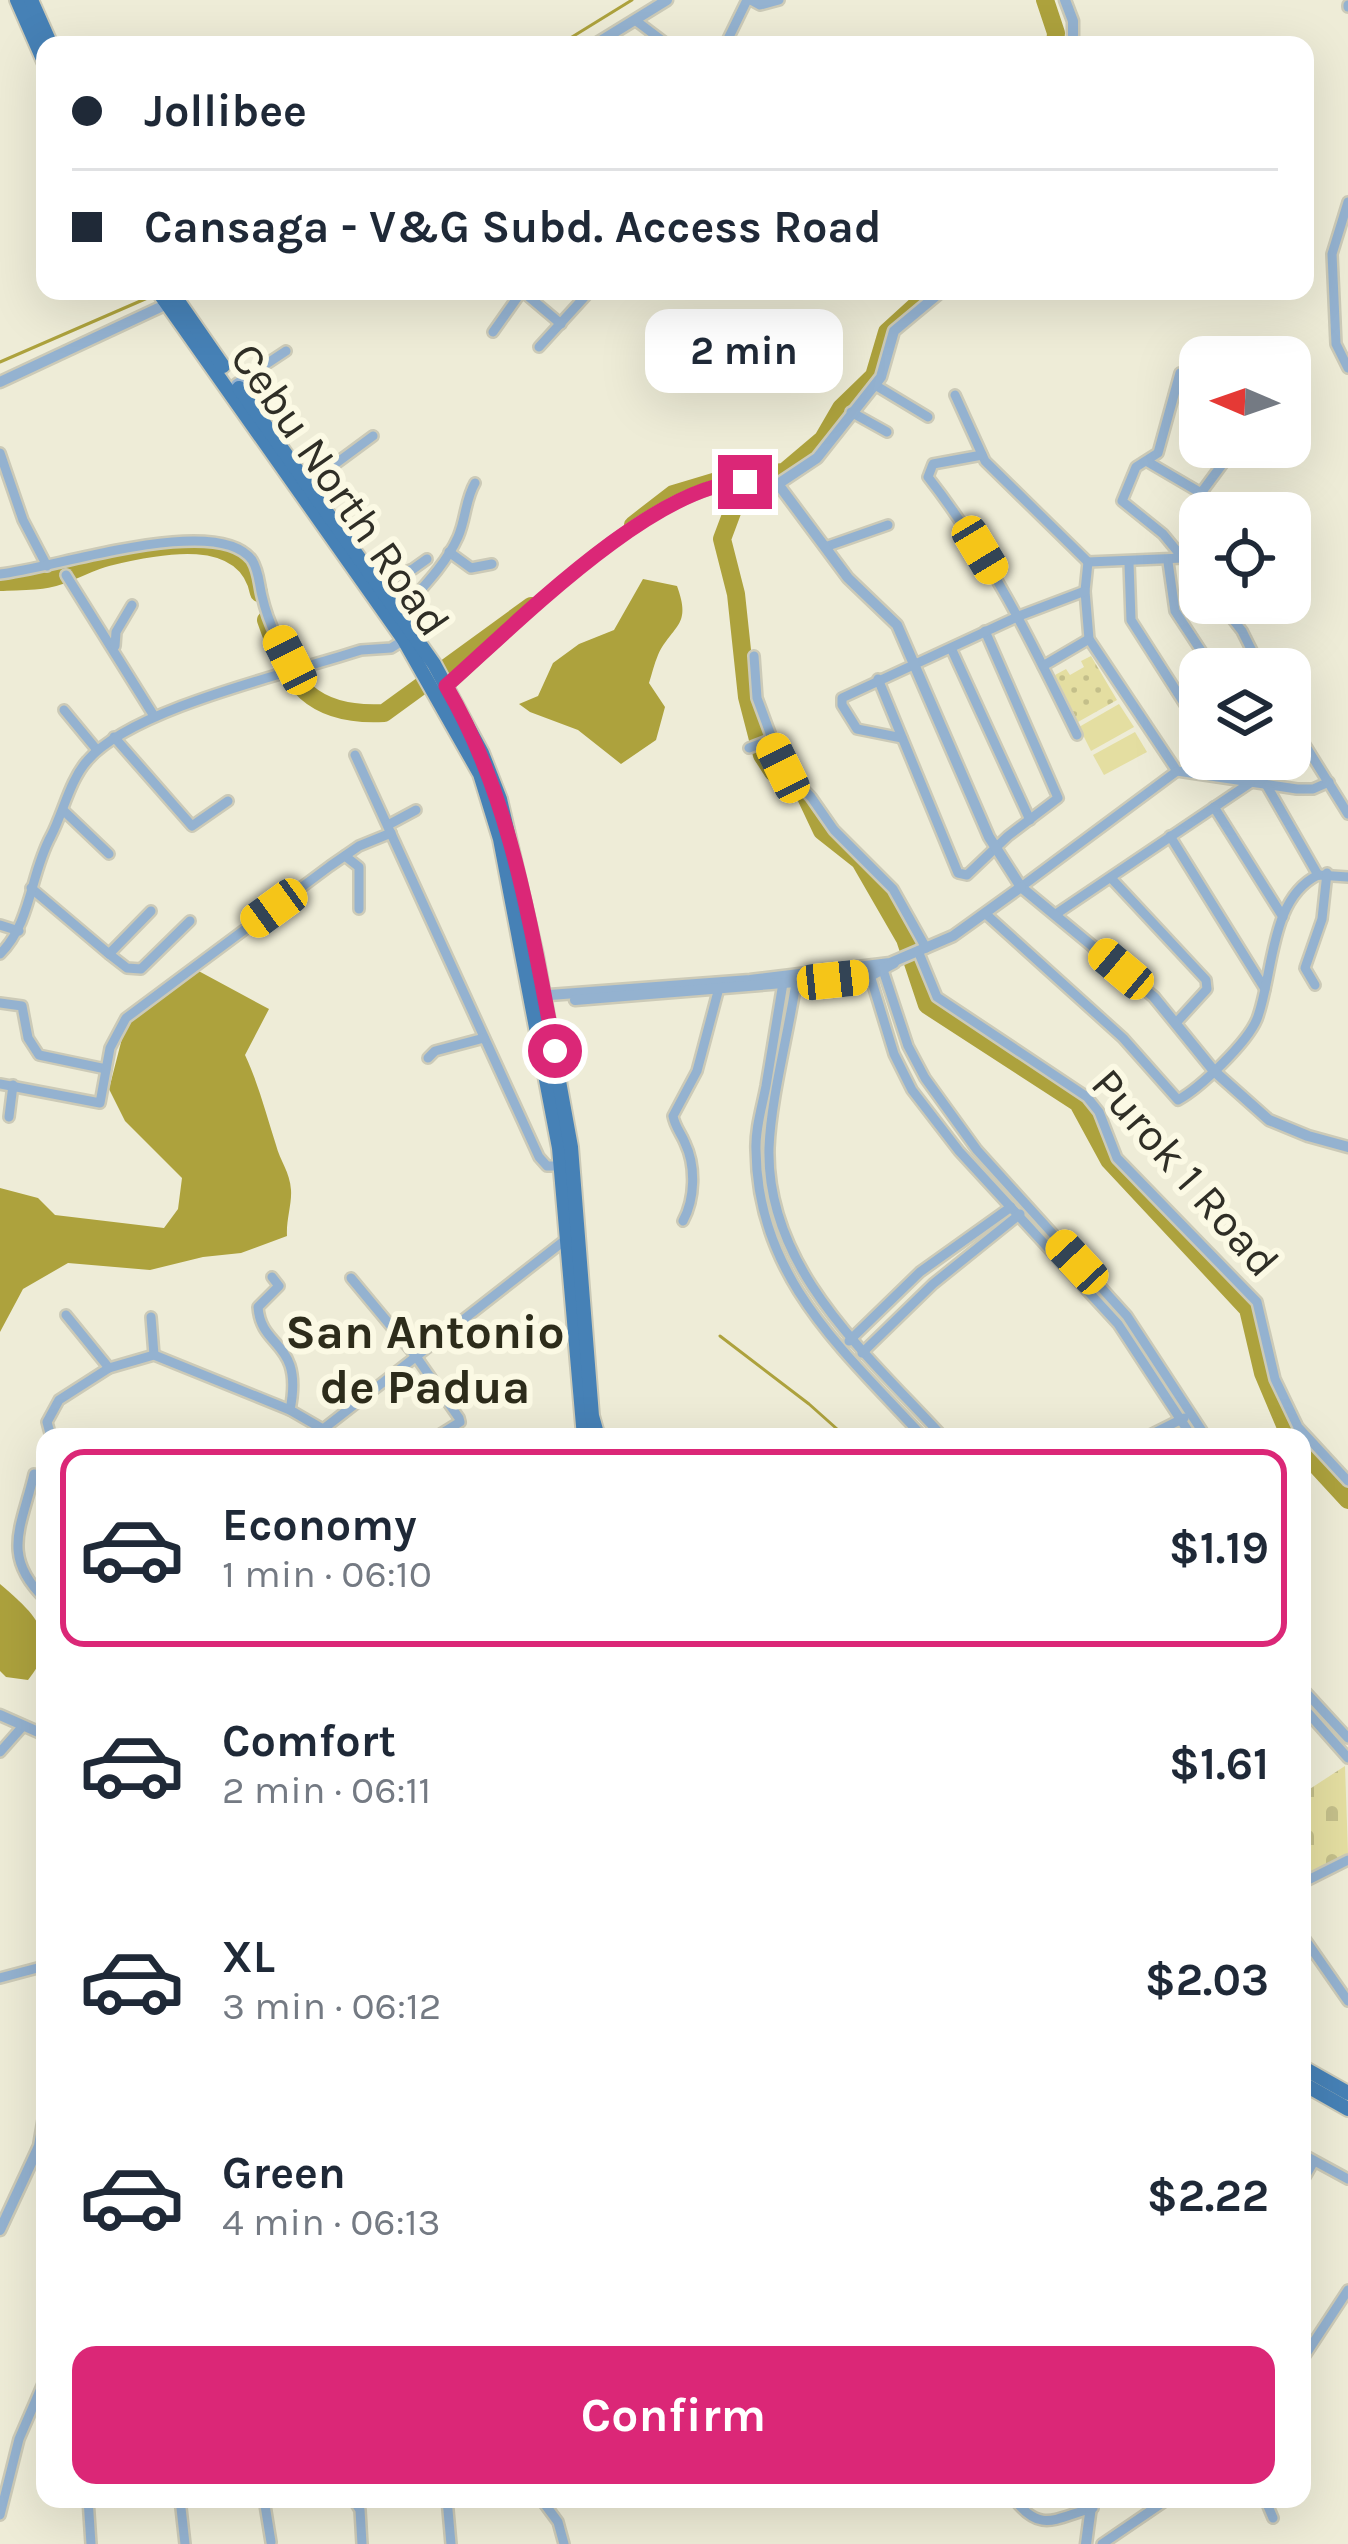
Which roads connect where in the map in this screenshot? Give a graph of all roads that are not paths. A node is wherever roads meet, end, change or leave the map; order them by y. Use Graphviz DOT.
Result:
graph roads {
  1 [pos="16,0"];
  2 [pos="31,0"];
  3 [pos="667,0"];
  4 [pos="749,0"];
  5 [pos="779,0"];
  6 [pos="1065,0"];
  7 [pos="635,20"];
  8 [pos="41,36"];
  9 [pos="609,36"];
  10 [pos="656,36"];
  11 [pos="730,36"];
  12 [pos="1073,36"];
  13 [pos="36,37"];
  14 [pos="1348,202"];
  15 [pos="163,300"];
  16 [pos="174,300"];
  17 [pos="174,300"];
  18 [pos="516,300"];
  19 [pos="533,300"];
  20 [pos="582,300"];
  21 [pos="931,300"];
  22 [pos="561,324"];
  23 [pos="493,332"];
  24 [pos="539,346"];
  25 [pos="286,351"];
  26 [pos="1348,368"];
  27 [pos="1179,377"];
  28 [pos="0,382"];
  29 [pos="236,384"];
  30 [pos="875,385"];
  31 [pos="956,395"];
  32 [pos="851,412"];
  33 [pos="928,417"];
  34 [pos="887,432"];
  35 [pos="373,436"];
  36 [pos="0,453"];
  37 [pos="982,455"];
  38 [pos="1148,462"];
  39 [pos="1220,468"];
  40 [pos="475,483"];
  41 [pos="772,483"];
  42 [pos="308,484"];
  43 [pos="888,525"];
  44 [pos="825,547"];
  45 [pos="449,552"];
  46 [pos="1179,553"];
  47 [pos="427,559"];
  48 [pos="1179,559"];
  49 [pos="1088,562"];
  50 [pos="1168,562"];
  51 [pos="1129,563"];
  52 [pos="492,564"];
  53 [pos="46,566"];
  54 [pos="0,574"];
  55 [pos="66,575"];
  56 [pos="378,584"];
  57 [pos="1085,592"];
  58 [pos="132,605"];
  59 [pos="400,614"];
  60 [pos="1019,616"];
  61 [pos="986,632"];
  62 [pos="1090,639"];
  63 [pos="404,640"];
  64 [pos="951,648"];
  65 [pos="1199,648"];
  66 [pos="116,652"];
  67 [pos="754,656"];
  68 [pos="915,663"];
  69 [pos="1043,666"];
  70 [pos="429,668"];
  71 [pos="293,673"];
  72 [pos="878,680"];
  73 [pos="442,687"];
  74 [pos="1179,695"];
  75 [pos="64,710"];
  76 [pos="154,716"];
  77 [pos="1077,734"];
  78 [pos="114,737"];
  79 [pos="902,738"];
  80 [pos="97,750"];
  81 [pos="355,755"];
  82 [pos="1311,755"];
  83 [pos="1178,771"];
  84 [pos="1330,782"];
  85 [pos="1250,783"];
  86 [pos="1267,786"];
  87 [pos="228,801"];
  88 [pos="1214,807"];
  89 [pos="416,810"];
  90 [pos="64,811"];
  91 [pos="1348,814"];
  92 [pos="1030,820"];
  93 [pos="389,829"];
  94 [pos="1170,836"];
  95 [pos="996,850"];
  96 [pos="109,854"];
  97 [pos="345,856"];
  98 [pos="1322,874"];
  99 [pos="1348,877"];
  100 [pos="1111,878"];
  101 [pos="1022,887"];
  102 [pos="31,888"];
  103 [pos="359,909"];
  104 [pos="151,911"];
  105 [pos="1056,914"];
  106 [pos="987,916"];
  107 [pos="1283,917"];
  108 [pos="190,921"];
  109 [pos="0,925"];
  110 [pos="19,931"];
  111 [pos="0,954"];
  112 [pos="110,954"];
  113 [pos="911,954"];
  114 [pos="876,970"];
  115 [pos="790,980"];
  116 [pos="1315,985"];
  117 [pos="720,986"];
  118 [pos="1265,989"];
  119 [pos="539,999"];
  120 [pos="0,1003"];
  121 [pos="1175,1023"];
  122 [pos="484,1038"];
  123 [pos="428,1058"];
  124 [pos="106,1069"];
  125 [pos="1214,1071"];
  126 [pos="0,1084"];
  127 [pos="13,1085"];
  128 [pos="9,1117"];
  129 [pos="1348,1147"];
  130 [pos="561,1166"];
  131 [pos="1019,1208"];
  132 [pos="683,1222"];
  133 [pos="572,1235"];
  134 [pos="272,1276"];
  135 [pos="351,1279"];
  136 [pos="66,1315"];
  137 [pos="151,1317"];
  138 [pos="853,1337"];
  139 [pos="842,1347"];
  140 [pos="864,1351"];
  141 [pos="154,1355"];
  142 [pos="415,1355"];
  143 [pos="854,1361"];
  144 [pos="109,1368"];
  145 [pos="290,1410"];
  146 [pos="1193,1412"];
  147 [pos="1182,1419"];
  148 [pos="49,1428"];
  149 [pos="312,1428"];
  150 [pos="322,1428"];
  151 [pos="450,1428"];
  152 [pos="582,1428"];
  153 [pos="595,1428"];
  154 [pos="915,1428"];
  155 [pos="936,1428"];
  156 [pos="1164,1428"];
  157 [pos="1191,1428"];
  158 [pos="1194,1428"];
  159 [pos="1299,1428"];
  160 [pos="1311,1441"];
  161 [pos="34,1474"];
  162 [pos="1348,1481"];
  163 [pos="36,1591"];
  164 [pos="1311,1698"];
  165 [pos="0,1715"];
  166 [pos="1311,1716"];
  167 [pos="22,1726"];
  168 [pos="36,1731"];
  169 [pos="1348,1738"];
  170 [pos="0,1752"];
  171 [pos="1348,1758"];
  172 [pos="1348,1860"];
  173 [pos="1311,1878"];
  174 [pos="1311,1948"];
  175 [pos="36,1968"];
  176 [pos="0,1978"];
  177 [pos="1348,2001"];
  178 [pos="1311,2072"];
  179 [pos="1311,2088"];
  180 [pos="1348,2093"];
  181 [pos="1348,2109"];
  182 [pos="36,2152"];
  183 [pos="1311,2159"];
  184 [pos="1314,2161"];
  185 [pos="1311,2166"];
  186 [pos="1348,2179"];
  187 [pos="0,2230"];
  188 [pos="1348,2290"];
  189 [pos="1311,2346"];
  190 [pos="36,2401"];
  191 [pos="89,2508"];
  192 [pos="181,2508"];
  193 [pos="265,2508"];
  194 [pos="359,2508"];
  195 [pos="448,2508"];
  196 [pos="547,2508"];
  197 [pos="1023,2508"];
  198 [pos="1077,2508"];
  199 [pos="1092,2508"];
  200 [pos="1155,2508"];
  201 [pos="1269,2508"];
  202 [pos="0,2515"];
  203 [pos="1273,2518"];
  204 [pos="1124,2530"];
  205 [pos="271,2542"];
  206 [pos="91,2544"];
  207 [pos="184,2544"];
  208 [pos="362,2544"];
  209 [pos="451,2544"];
  210 [pos="564,2544"];
  211 [pos="1086,2544"];
  212 [pos="1102,2544"];
  213 [pos="1130,2544"];
  1 -- 13 [label="main road"];
  2 -- 8 [label="main road"];
  3 -- 7 [label="street"];
  4 -- 5 [label="street"];
  4 -- 11 [label="street"];
  6 -- 12 [label="street"];
  7 -- 9 [label="street"];
  7 -- 10 [label="street"];
  14 -- 26 [label="street"];
  15 -- 28 [label="street"];
  16 -- 29 [label="main road, Cebu North Road"];
  17 -- 63 [label="main road, Cebu North Road"];
  18 -- 23 [label="street"];
  19 -- 22 [label="street"];
  20 -- 22 [label="street"];
  21 -- 30 [label="street"];
  22 -- 24 [label="street"];
  25 -- 29 [label="street"];
  27 -- 38 [label="street"];
  29 -- 42 [label="main road, Cebu North Road"];
  30 -- 32 [label="street"];
  30 -- 33 [label="street"];
  31 -- 37 [label="street"];
  32 -- 34 [label="street"];
  32 -- 41 [label="street"];
  35 -- 42 [label="street"];
  36 -- 53 [label="street"];
  37 -- 49 [label="street"];
  37 -- 60 [label="street"];
  38 -- 39 [label="street"];
  38 -- 46 [label="street"];
  40 -- 45 [label="street"];
  41 -- 44 [label="street"];
  41 -- 73 [label="street"];
  42 -- 56 [label="main road, Cebu North Road"];
  43 -- 44 [label="street"];
  44 -- 68 [label="street"];
  45 -- 52 [label="street"];
  45 -- 59 [label="street"];
  47 -- 56 [label="street"];
  48 -- 50 [label="street"];
  49 -- 51 [label="street"];
  49 -- 57 [label="street"];
  50 -- 51 [label="street"];
  50 -- 65 [label="street"];
  51 -- 74 [label="street"];
  53 -- 54 [label="street"];
  53 -- 71 [label="street"];
  55 -- 66 [label="street"];
  56 -- 59 [label="main road, Cebu North Road"];
  57 -- 60 [label="street"];
  57 -- 62 [label="street"];
  58 -- 66 [label="street"];
  59 -- 70 [label="main road, Cebu North Road"];
  60 -- 61 [label="street"];
  60 -- 69 [label="street"];
  61 -- 64 [label="street"];
  61 -- 92 [label="street"];
  62 -- 69 [label="street"];
  62 -- 83 [label="street"];
  63 -- 70 [label="main road, Cebu North Road"];
  63 -- 71 [label="street"];
  64 -- 68 [label="street"];
  64 -- 92 [label="street"];
  66 -- 76 [label="street"];
  67 -- 113 [label="street, Purok 1 Road"];
  68 -- 72 [label="street"];
  68 -- 95 [label="street"];
  69 -- 77 [label="street"];
  70 -- 73 [label="main road, Cebu North Road"];
  71 -- 76 [label="street"];
  72 -- 79 [label="street"];
  72 -- 79 [label="street"];
  73 -- 119 [label="main road, Cebu North Road"];
  75 -- 80 [label="street"];
  76 -- 78 [label="street"];
  78 -- 80 [label="street"];
  78 -- 87 [label="street"];
  79 -- 95 [label="street"];
  80 -- 90 [label="street"];
  81 -- 93 [label="street"];
  82 -- 84 [label="street"];
  83 -- 85 [label="street"];
  83 -- 101 [label="street"];
  84 -- 86 [label="street"];
  84 -- 91 [label="street"];
  85 -- 86 [label="street"];
  85 -- 88 [label="street"];
  86 -- 98 [label="street"];
  88 -- 94 [label="street"];
  88 -- 107 [label="street"];
  89 -- 93 [label="street"];
  90 -- 96 [label="street"];
  90 -- 102 [label="street"];
  92 -- 95 [label="street"];
  93 -- 97 [label="street"];
  93 -- 122 [label="street"];
  94 -- 100 [label="street"];
  94 -- 118 [label="street"];
  95 -- 101 [label="street"];
  97 -- 103 [label="street"];
  97 -- 124 [label="street"];
  98 -- 99 [label="street"];
  98 -- 107 [label="street"];
  98 -- 116 [label="street"];
  100 -- 105 [label="street"];
  100 -- 121 [label="street"];
  101 -- 105 [label="street"];
  101 -- 106 [label="street"];
  102 -- 110 [label="street"];
  102 -- 112 [label="street"];
  104 -- 112 [label="street"];
  105 -- 121 [label="street"];
  106 -- 113 [label="street"];
  106 -- 125 [label="street"];
  107 -- 118 [label="street"];
  108 -- 112 [label="street"];
  109 -- 110 [label="street"];
  110 -- 111 [label="street"];
  113 -- 114 [label="street"];
  113 -- 159 [label="street, Purok 1 Road"];
  114 -- 115 [label="street"];
  114 -- 131 [label="street"];
  114 -- 131 [label="street"];
  115 -- 117 [label="street"];
  115 -- 138 [label="street"];
  115 -- 139 [label="street"];
  117 -- 119 [label="street"];
  117 -- 132 [label="street"];
  118 -- 125 [label="street"];
  119 -- 130 [label="main road, Cebu North Road"];
  119 -- 133 [label="main road, Cebu North Road"];
  120 -- 124 [label="street"];
  121 -- 125 [label="street"];
  122 -- 123 [label="street"];
  122 -- 130 [label="street"];
  124 -- 127 [label="street"];
  125 -- 129 [label="street"];
  126 -- 127 [label="street"];
  127 -- 128 [label="street"];
  130 -- 133 [label="main road, Cebu North Road"];
  131 -- 138 [label="street"];
  131 -- 140 [label="street"];
  131 -- 146 [label="street"];
  131 -- 147 [label="street"];
  133 -- 142 [label="street"];
  133 -- 152 [label="main road, Cebu North Road"];
  133 -- 153 [label="main road, Cebu North Road"];
  134 -- 145 [label="street"];
  135 -- 142 [label="street"];
  136 -- 144 [label="street"];
  137 -- 141 [label="street"];
  138 -- 139 [label="street"];
  138 -- 140 [label="street"];
  139 -- 143 [label="street"];
  140 -- 143 [label="street"];
  140 -- 155 [label="street"];
  141 -- 144 [label="street"];
  141 -- 145 [label="street"];
  142 -- 150 [label="street"];
  142 -- 151 [label="street"];
  143 -- 154 [label="street"];
  144 -- 148 [label="street"];
  145 -- 149 [label="street"];
  146 -- 147 [label="street"];
  146 -- 158 [label="street"];
  147 -- 156 [label="street"];
  147 -- 157 [label="street"];
  160 -- 162 [label="street, Purok 1 Road"];
  161 -- 163 [label="street"];
  164 -- 169 [label="street"];
  165 -- 167 [label="street"];
  166 -- 171 [label="street"];
  167 -- 168 [label="street"];
  167 -- 170 [label="street"];
  172 -- 173 [label="street"];
  174 -- 177 [label="street"];
  175 -- 176 [label="street"];
  178 -- 180 [label="main road"];
  179 -- 181 [label="main road"];
  182 -- 187 [label="street"];
  183 -- 184 [label="street"];
  184 -- 185 [label="street"];
  184 -- 186 [label="street"];
  188 -- 189 [label="street"];
  190 -- 202 [label="street"];
  191 -- 206 [label="street"];
  192 -- 207 [label="street"];
  193 -- 205 [label="street"];
  194 -- 208 [label="street"];
  195 -- 209 [label="street"];
  196 -- 210 [label="street"];
  197 -- 198 [label="street"];
  199 -- 211 [label="street"];
  200 -- 204 [label="street"];
  201 -- 203 [label="street"];
  204 -- 212 [label="street"];
  204 -- 213 [label="street"];
}
